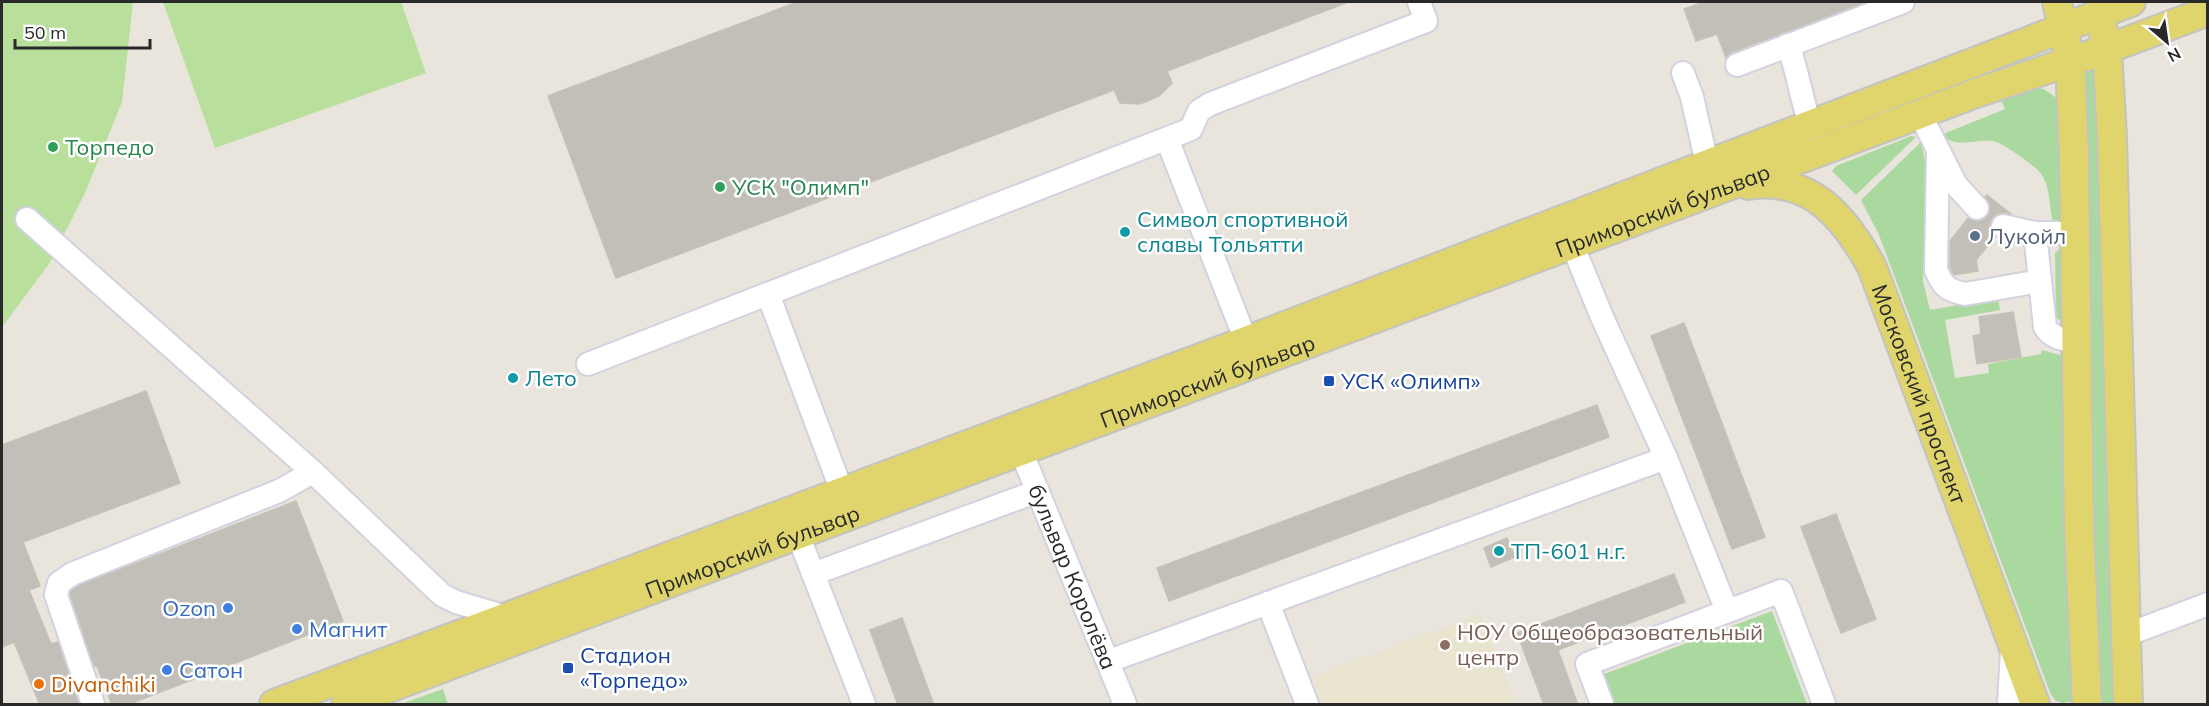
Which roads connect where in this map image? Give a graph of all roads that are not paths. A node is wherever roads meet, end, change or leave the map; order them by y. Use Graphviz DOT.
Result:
graph roads {
  1 [pos="1419,2"];
  2 [pos="1903,2"];
  3 [pos="2131,2"];
  4 [pos="2098,7"];
  5 [pos="2208,11"];
  6 [pos="2061,14"];
  7 [pos="1788,45"];
  8 [pos="2107,49"];
  9 [pos="2070,61"];
  10 [pos="1737,65"];
  11 [pos="1683,73"];
  12 [pos="1920,114"];
  13 [pos="1810,124"];
  14 [pos="1167,139"];
  15 [pos="1938,151"];
  16 [pos="1707,164"];
  17 [pos="1713,191"];
  18 [pos="1977,208"];
  19 [pos="27,219"];
  20 [pos="2003,226"];
  21 [pos="2075,232"];
  22 [pos="2035,233"];
  23 [pos="1572,244"];
  24 [pos="2040,281"];
  25 [pos="768,294"];
  26 [pos="1246,341"];
  27 [pos="2078,342"];
  28 [pos="588,364"];
  29 [pos="1021,451"];
  30 [pos="1666,458"];
  31 [pos="313,472"];
  32 [pos="1038,491"];
  33 [pos="847,503"];
  34 [pos="798,535"];
  35 [pos="813,574"];
  36 [pos="1268,603"];
  37 [pos="2208,604"];
  38 [pos="1726,611"];
  39 [pos="506,617"];
  40 [pos="2126,634"];
  41 [pos="2013,645"];
  42 [pos="1109,662"];
  43 [pos="93,705"];
  44 [pos="274,705"];
  45 [pos="346,705"];
  46 [pos="864,705"];
  47 [pos="1125,705"];
  48 [pos="1306,705"];
  49 [pos="1602,705"];
  50 [pos="1824,705"];
  51 [pos="2009,705"];
  52 [pos="2035,705"];
  53 [pos="2087,705"];
  54 [pos="2128,705"];
  1 -- 14 [label="street"];
  2 -- 7 [label="street"];
  3 -- 4 [label="main road"];
  4 -- 6 [label="main road"];
  4 -- 8 [label="main road"];
  5 -- 8 [label="main road"];
  6 -- 9 [label="main road"];
  6 -- 13 [label="main road"];
  7 -- 10 [label="street"];
  7 -- 13 [label="street"];
  8 -- 9 [label="main road, Приморский бульвар"];
  8 -- 40 [label="main road"];
  9 -- 12 [label="main road, Приморский бульвар"];
  9 -- 21 [label="main road"];
  11 -- 16 [label="street"];
  12 -- 15 [label="street"];
  12 -- 17 [label="main road, Приморский бульвар"];
  13 -- 16 [label="main road"];
  14 -- 25 [label="street"];
  14 -- 26 [label="street"];
  15 -- 18 [label="street"];
  15 -- 24 [label="street"];
  16 -- 26 [label="main road"];
  17 -- 23 [label="main road, Приморский бульвар"];
  17 -- 41 [label="main road, Московский проспект"];
  19 -- 31 [label="street"];
  20 -- 22 [label="street"];
  21 -- 22 [label="street"];
  21 -- 27 [label="main road"];
  22 -- 24 [label="street"];
  23 -- 29 [label="main road, Приморский бульвар"];
  23 -- 30 [label="street"];
  24 -- 27 [label="street"];
  25 -- 28 [label="street"];
  25 -- 33 [label="street"];
  26 -- 33 [label="main road"];
  27 -- 53 [label="main road"];
  29 -- 32 [label="street, бульвар Королёва"];
  29 -- 33 [label="main road, Приморский бульвар"];
  30 -- 36 [label="street"];
  30 -- 38 [label="street"];
  31 -- 39 [label="street"];
  31 -- 43 [label="street"];
  32 -- 35 [label="street"];
  32 -- 42 [label="street, бульвар Королёва"];
  33 -- 34 [label="main road, Приморский бульвар"];
  33 -- 39 [label="main road"];
  34 -- 35 [label="street"];
  34 -- 45 [label="main road, Приморский бульвар"];
  35 -- 46 [label="street"];
  36 -- 42 [label="street"];
  36 -- 48 [label="street"];
  37 -- 40 [label="street"];
  38 -- 49 [label="street"];
  38 -- 50 [label="street"];
  39 -- 44 [label="main road"];
  40 -- 54 [label="main road"];
  41 -- 51 [label="street"];
  41 -- 52 [label="main road, Московский проспект"];
  42 -- 47 [label="street, бульвар Королёва"];
}
